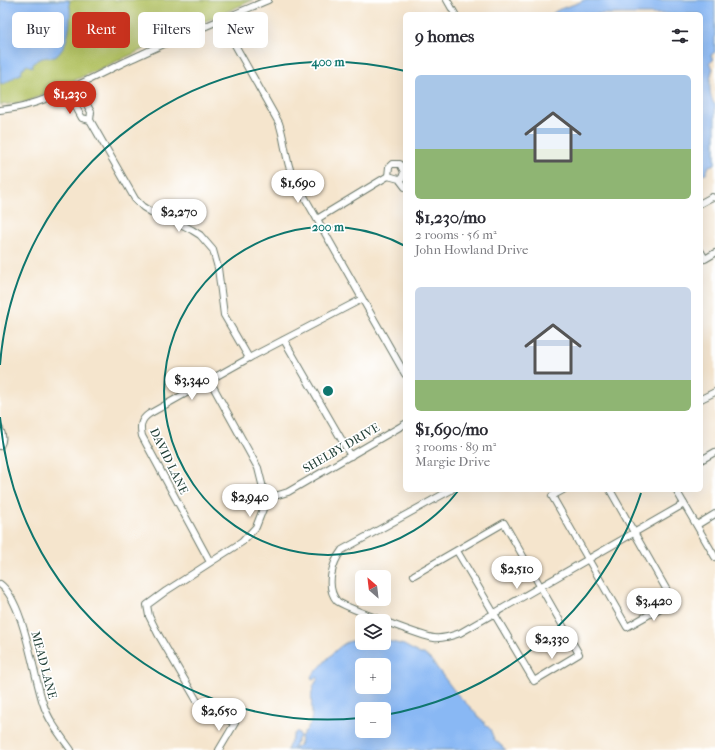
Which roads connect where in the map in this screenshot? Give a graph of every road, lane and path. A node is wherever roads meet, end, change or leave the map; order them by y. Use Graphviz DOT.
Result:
graph roads {
  1 [pos="268,0"];
  2 [pos="447,0"];
  3 [pos="240,12"];
  4 [pos="454,12"];
  5 [pos="213,23"];
  6 [pos="237,48"];
  7 [pos="76,85"];
  8 [pos="66,89"];
  9 [pos="0,110"];
  10 [pos="90,120"];
  11 [pos="403,170"];
  12 [pos="388,176"];
  13 [pos="403,184"];
  14 [pos="715,198"];
  15 [pos="703,202"];
  16 [pos="317,219"];
  17 [pos="715,253"];
  18 [pos="703,256"];
  19 [pos="362,299"];
  20 [pos="284,340"];
  21 [pos="248,358"];
  22 [pos="403,371"];
  23 [pos="210,381"];
  24 [pos="715,392"];
  25 [pos="703,398"];
  26 [pos="403,425"];
  27 [pos="0,429"];
  28 [pos="0,446"];
  29 [pos="715,452"];
  30 [pos="351,456"];
  31 [pos="703,459"];
  32 [pos="447,492"];
  33 [pos="559,492"];
  34 [pos="611,492"];
  35 [pos="677,492"];
  36 [pos="265,496"];
  37 [pos="684,504"];
  38 [pos="715,514"];
  39 [pos="697,525"];
  40 [pos="634,533"];
  41 [pos="457,551"];
  42 [pos="715,557"];
  43 [pos="588,559"];
  44 [pos="210,562"];
  45 [pos="414,575"];
  46 [pos="0,584"];
  47 [pos="540,587"];
  48 [pos="494,613"];
  49 [pos="71,750"];
  50 [pos="219,750"];
  1 -- 3 [label="street"];
  2 -- 4 [label="street"];
  5 -- 7 [label="street"];
  6 -- 16 [label="street"];
  7 -- 8 [label="street"];
  7 -- 10 [label="street"];
  8 -- 9 [label="street"];
  8 -- 10 [label="street"];
  10 -- 21 [label="street"];
  11 -- 12 [label="street"];
  12 -- 13 [label="street"];
  12 -- 16 [label="street"];
  14 -- 15 [label="street"];
  16 -- 19 [label="street"];
  17 -- 18 [label="street"];
  19 -- 20 [label="street, DAVID LANE"];
  19 -- 22 [label="street"];
  20 -- 21 [label="street, DAVID LANE"];
  20 -- 30 [label="street"];
  21 -- 23 [label="street, DAVID LANE"];
  23 -- 36 [label="street"];
  23 -- 44 [label="street, DAVID LANE"];
  24 -- 25 [label="street"];
  26 -- 30 [label="street, SHELBY DRIVE"];
  27 -- 28 [label="street"];
  29 -- 31 [label="street"];
  30 -- 36 [label="street, SHELBY DRIVE"];
  32 -- 48 [label="street"];
  33 -- 43 [label="street"];
  34 -- 40 [label="street"];
  35 -- 37 [label="street"];
  36 -- 44 [label="street"];
  37 -- 39 [label="street"];
  37 -- 40 [label="street"];
  38 -- 39 [label="street"];
  39 -- 42 [label="street"];
  40 -- 43 [label="street"];
  40 -- 43 [label="street"];
  41 -- 45 [label="street"];
  41 -- 47 [label="street"];
  41 -- 48 [label="street"];
  43 -- 47 [label="street"];
  44 -- 50 [label="street"];
  46 -- 49 [label="street, MEAD LANE"];
  47 -- 48 [label="street"];
  47 -- 48 [label="street"];
}
